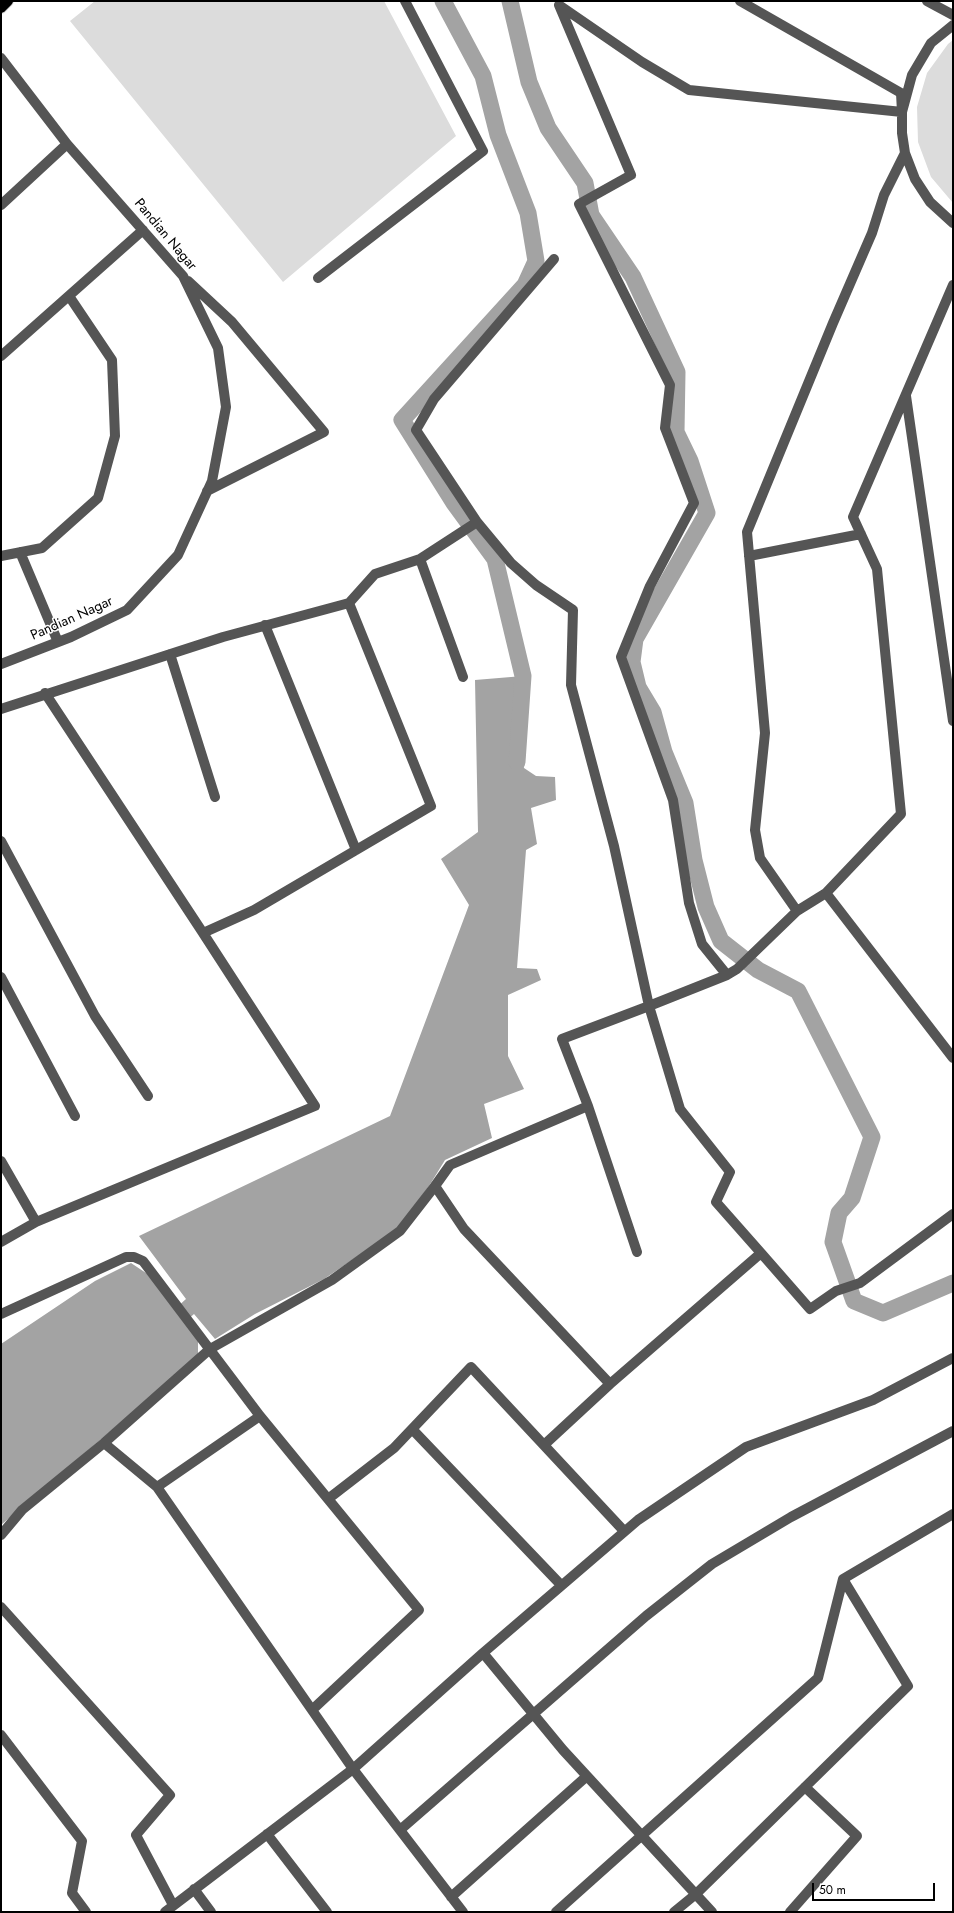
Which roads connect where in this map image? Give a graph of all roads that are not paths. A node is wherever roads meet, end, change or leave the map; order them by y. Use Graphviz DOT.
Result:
graph roads {
  1 [pos="8,1"];
  2 [pos="405,1"];
  3 [pos="740,1"];
  4 [pos="927,1"];
  5 [pos="944,1"];
  6 [pos="559,3"];
  7 [pos="1,8"];
  8 [pos="953,11"];
  9 [pos="953,15"];
  10 [pos="953,25"];
  11 [pos="3,64"];
  12 [pos="902,112"];
  13 [pos="67,144"];
  14 [pos="905,153"];
  15 [pos="1,205"];
  16 [pos="953,223"];
  17 [pos="143,230"];
  18 [pos="554,259"];
  19 [pos="183,276"];
  20 [pos="318,278"];
  21 [pos="953,285"];
  22 [pos="69,296"];
  23 [pos="1,356"];
  24 [pos="906,396"];
  25 [pos="207,491"];
  26 [pos="472,525"];
  27 [pos="861,534"];
  28 [pos="20,552"];
  29 [pos="1,556"];
  30 [pos="749,556"];
  31 [pos="420,559"];
  32 [pos="349,603"];
  33 [pos="265,625"];
  34 [pos="58,642"];
  35 [pos="170,654"];
  36 [pos="1,664"];
  37 [pos="463,677"];
  38 [pos="45,694"];
  39 [pos="1,709"];
  40 [pos="953,721"];
  41 [pos="215,797"];
  42 [pos="1,841"];
  43 [pos="356,850"];
  44 [pos="826,893"];
  45 [pos="797,911"];
  46 [pos="203,933"];
  47 [pos="726,976"];
  48 [pos="1,977"];
  49 [pos="650,1006"];
  50 [pos="953,1058"];
  51 [pos="148,1096"];
  52 [pos="588,1106"];
  53 [pos="74,1116"];
  54 [pos="1,1161"];
  55 [pos="435,1186"];
  56 [pos="953,1214"];
  57 [pos="36,1222"];
  58 [pos="1,1242"];
  59 [pos="637,1252"];
  60 [pos="761,1254"];
  61 [pos="1,1314"];
  62 [pos="208,1346"];
  63 [pos="953,1358"];
  64 [pos="610,1384"];
  65 [pos="260,1416"];
  66 [pos="412,1429"];
  67 [pos="953,1431"];
  68 [pos="104,1443"];
  69 [pos="544,1445"];
  70 [pos="157,1487"];
  71 [pos="328,1499"];
  72 [pos="953,1514"];
  73 [pos="624,1531"];
  74 [pos="1,1535"];
  75 [pos="843,1580"];
  76 [pos="561,1585"];
  77 [pos="1,1606"];
  78 [pos="483,1653"];
  79 [pos="312,1710"];
  80 [pos="533,1713"];
  81 [pos="1,1735"];
  82 [pos="353,1769"];
  83 [pos="587,1776"];
  84 [pos="805,1787"];
  85 [pos="400,1830"];
  86 [pos="267,1834"];
  87 [pos="642,1836"];
  88 [pos="194,1889"];
  89 [pos="696,1894"];
  90 [pos="451,1897"];
  91 [pos="173,1906"];
  92 [pos="86,1912"];
  93 [pos="165,1912"];
  94 [pos="211,1912"];
  95 [pos="327,1912"];
  96 [pos="463,1912"];
  97 [pos="556,1912"];
  98 [pos="674,1912"];
  99 [pos="712,1912"];
  100 [pos="790,1912"];
  1 -- 7 [label="main road"];
  2 -- 20 [label="street"];
  3 -- 12 [label="street"];
  4 -- 9 [label="street"];
  5 -- 8 [label="street"];
  6 -- 12 [label="street"];
  6 -- 47 [label="street"];
  10 -- 12 [label="street"];
  11 -- 13 [label="street, Pandian Nagar"];
  12 -- 14 [label="street"];
  13 -- 15 [label="street"];
  13 -- 17 [label="street, Pandian Nagar"];
  14 -- 16 [label="street"];
  14 -- 30 [label="street"];
  17 -- 19 [label="street, Pandian Nagar"];
  17 -- 22 [label="street"];
  18 -- 26 [label="street"];
  19 -- 25 [label="street, Pandian Nagar"];
  19 -- 25 [label="street"];
  21 -- 24 [label="street"];
  22 -- 23 [label="street"];
  22 -- 28 [label="street"];
  24 -- 27 [label="street"];
  24 -- 40 [label="street"];
  25 -- 34 [label="street, Pandian Nagar"];
  26 -- 31 [label="street"];
  26 -- 49 [label="street"];
  27 -- 30 [label="street"];
  27 -- 44 [label="street"];
  28 -- 29 [label="street"];
  28 -- 34 [label="street"];
  30 -- 45 [label="street"];
  31 -- 32 [label="street"];
  31 -- 37 [label="street"];
  32 -- 33 [label="street"];
  32 -- 43 [label="street"];
  33 -- 35 [label="street"];
  33 -- 43 [label="street"];
  34 -- 36 [label="street, Pandian Nagar"];
  35 -- 38 [label="street"];
  35 -- 41 [label="street"];
  38 -- 39 [label="street"];
  38 -- 46 [label="street"];
  42 -- 51 [label="street"];
  43 -- 46 [label="street"];
  44 -- 45 [label="street"];
  44 -- 50 [label="street"];
  45 -- 47 [label="street"];
  46 -- 57 [label="street"];
  47 -- 49 [label="street"];
  48 -- 53 [label="street"];
  49 -- 52 [label="street"];
  49 -- 60 [label="street"];
  52 -- 55 [label="street"];
  52 -- 59 [label="street"];
  54 -- 57 [label="street"];
  55 -- 62 [label="street"];
  55 -- 64 [label="street"];
  56 -- 60 [label="street"];
  57 -- 58 [label="street"];
  60 -- 64 [label="street"];
  61 -- 62 [label="street"];
  62 -- 65 [label="street"];
  62 -- 68 [label="street"];
  63 -- 73 [label="street"];
  64 -- 69 [label="street"];
  65 -- 70 [label="street"];
  65 -- 71 [label="street"];
  66 -- 69 [label="street"];
  66 -- 71 [label="street"];
  66 -- 76 [label="street"];
  67 -- 80 [label="street"];
  68 -- 70 [label="street"];
  68 -- 74 [label="street"];
  69 -- 73 [label="street"];
  70 -- 79 [label="street"];
  71 -- 79 [label="street"];
  72 -- 75 [label="street"];
  73 -- 76 [label="street"];
  75 -- 84 [label="street"];
  75 -- 87 [label="street"];
  76 -- 78 [label="street"];
  77 -- 91 [label="street"];
  78 -- 80 [label="street"];
  78 -- 82 [label="street"];
  79 -- 82 [label="street"];
  80 -- 83 [label="street"];
  80 -- 85 [label="street"];
  81 -- 92 [label="street"];
  82 -- 85 [label="street"];
  82 -- 86 [label="street"];
  83 -- 87 [label="street"];
  83 -- 90 [label="street"];
  84 -- 89 [label="street"];
  84 -- 100 [label="street"];
  85 -- 90 [label="street"];
  86 -- 88 [label="street"];
  86 -- 95 [label="street"];
  87 -- 89 [label="street"];
  87 -- 97 [label="street"];
  88 -- 91 [label="street"];
  88 -- 94 [label="street"];
  89 -- 98 [label="street"];
  89 -- 99 [label="street"];
  90 -- 96 [label="street"];
  91 -- 93 [label="street"];
}
